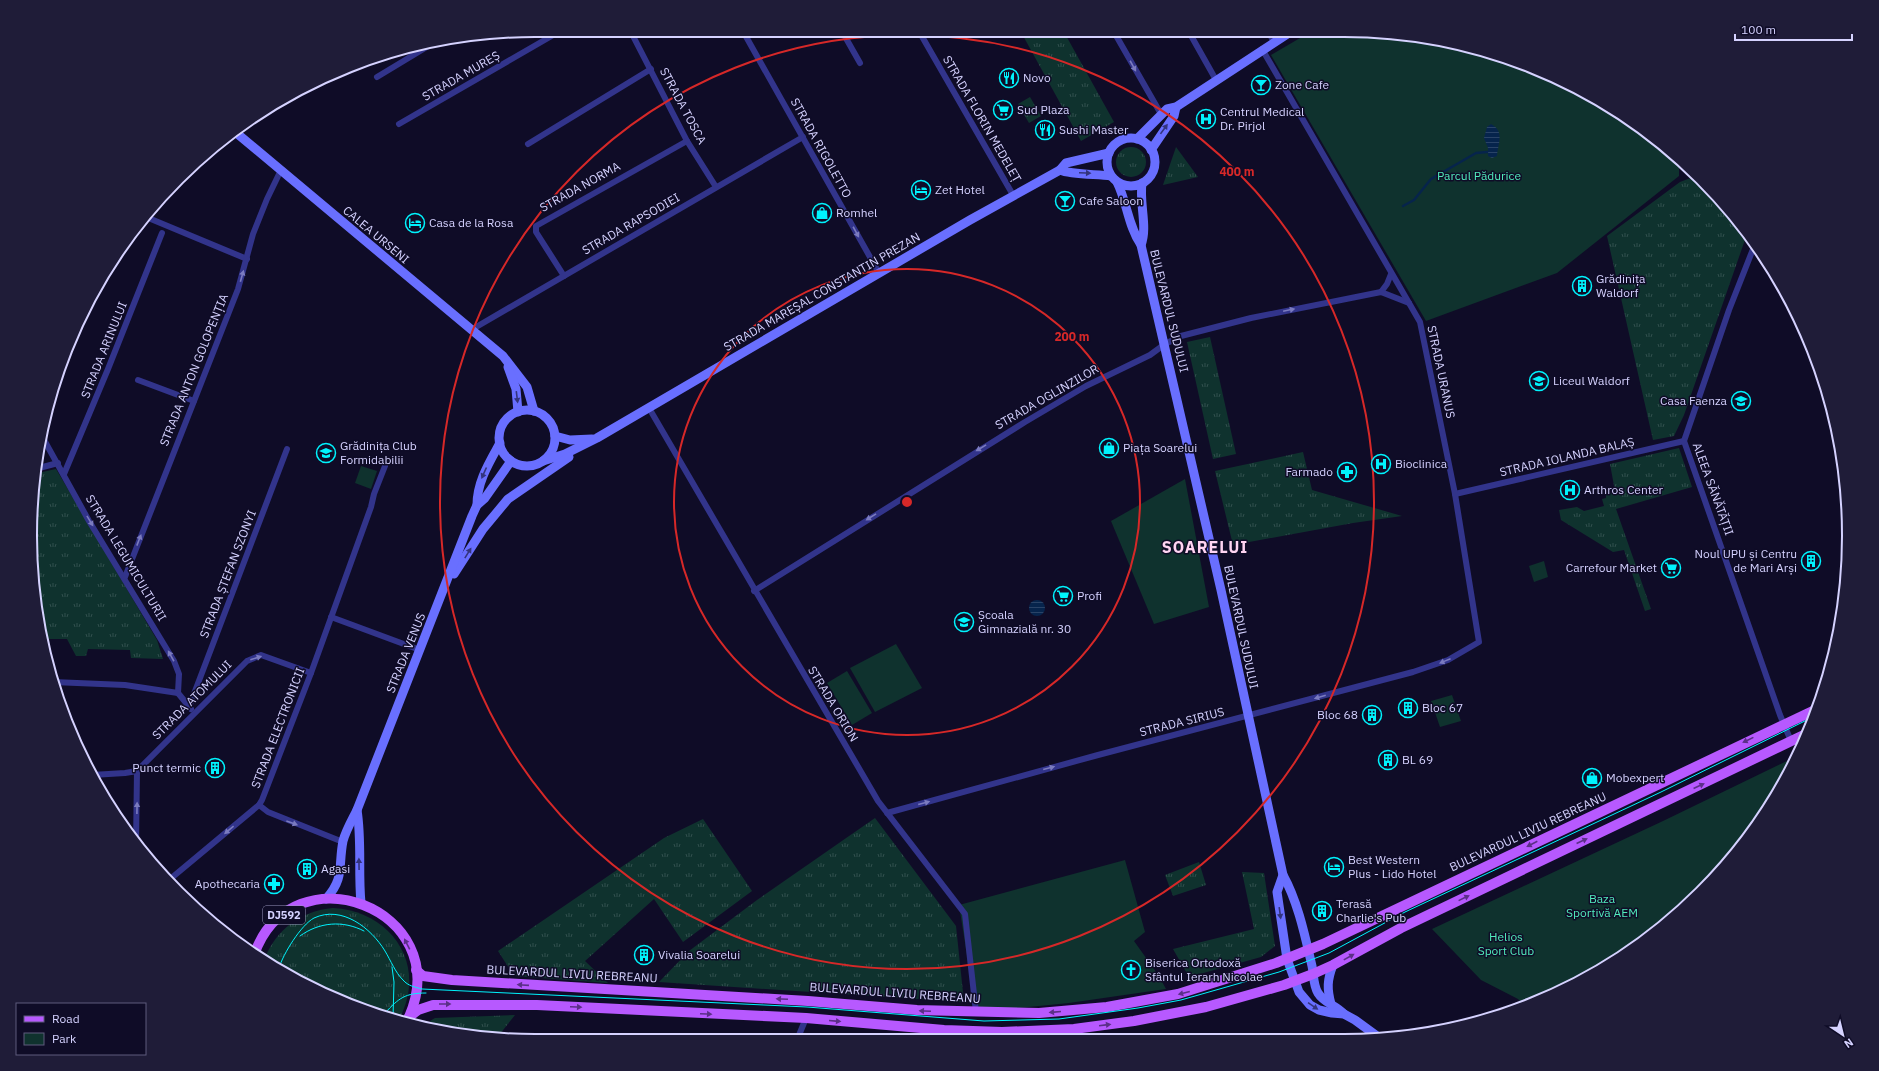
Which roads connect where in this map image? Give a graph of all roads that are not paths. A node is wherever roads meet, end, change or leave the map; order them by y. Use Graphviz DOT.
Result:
graph roads {
  1 [pos="550,37"];
  2 [pos="634,37"];
  3 [pos="746,37"];
  4 [pos="845,37"];
  5 [pos="922,37"];
  6 [pos="1117,37"];
  7 [pos="1192,37"];
  8 [pos="1271,37"];
  9 [pos="1282,37"];
  10 [pos="1274,42"];
  11 [pos="1262,49"];
  12 [pos="420,51"];
  13 [pos="860,63"];
  14 [pos="651,69"];
  15 [pos="377,77"];
  16 [pos="1216,80"];
  17 [pos="1176,107"];
  18 [pos="1160,114"];
  19 [pos="399,124"];
  20 [pos="239,135"];
  21 [pos="803,137"];
  22 [pos="1137,139"];
  23 [pos="687,141"];
  24 [pos="528,144"];
  25 [pos="1151,150"];
  26 [pos="1108,153"];
  27 [pos="281,170"];
  28 [pos="1060,170"];
  29 [pos="1114,179"];
  30 [pos="1142,183"];
  31 [pos="716,187"];
  32 [pos="1013,195"];
  33 [pos="151,219"];
  34 [pos="162,233"];
  35 [pos="1141,245"];
  36 [pos="1752,251"];
  37 [pos="247,259"];
  38 [pos="879,273"];
  39 [pos="1391,274"];
  40 [pos="564,276"];
  41 [pos="1381,292"];
  42 [pos="1409,303"];
  43 [pos="470,330"];
  44 [pos="1165,344"];
  45 [pos="504,356"];
  46 [pos="138,380"];
  47 [pos="194,401"];
  48 [pos="649,408"];
  49 [pos="534,411"];
  50 [pos="518,412"];
  51 [pos="555,436"];
  52 [pos="595,440"];
  53 [pos="1684,441"];
  54 [pos="46,443"];
  55 [pos="500,443"];
  56 [pos="287,449"];
  57 [pos="511,461"];
  58 [pos="543,461"];
  59 [pos="58,463"];
  60 [pos="384,466"];
  61 [pos="41,467"];
  62 [pos="64,474"];
  63 [pos="1455,494"];
  64 [pos="477,505"];
  65 [pos="125,577"];
  66 [pos="446,586"];
  67 [pos="754,591"];
  68 [pos="331,617"];
  69 [pos="1479,642"];
  70 [pos="420,650"];
  71 [pos="311,673"];
  72 [pos="59,682"];
  73 [pos="178,693"];
  74 [pos="189,707"];
  75 [pos="195,712"];
  76 [pos="1809,712"];
  77 [pos="1248,717"];
  78 [pos="1783,724"];
  79 [pos="1799,738"];
  80 [pos="1791,742"];
  81 [pos="137,771"];
  82 [pos="98,775"];
  83 [pos="259,805"];
  84 [pos="357,810"];
  85 [pos="886,813"];
  86 [pos="136,834"];
  87 [pos="343,842"];
  88 [pos="1283,875"];
  89 [pos="173,877"];
  90 [pos="326,899"];
  91 [pos="361,903"];
  92 [pos="257,948"];
  93 [pos="1308,950"];
  94 [pos="1287,959"];
  95 [pos="1333,965"];
  96 [pos="416,970"];
  97 [pos="1313,974"];
  98 [pos="1294,981"];
  99 [pos="1331,1004"];
  100 [pos="976,1012"];
  101 [pos="1344,1014"];
  102 [pos="410,1018"];
  103 [pos="412,1018"];
  104 [pos="806,1018"];
  105 [pos="1373,1033"];
  106 [pos="799,1034"];
  1 -- 19 [label="street, STRADA MUREȘ"];
  2 -- 14 [label="street, STRADA TOSCA"];
  3 -- 21 [label="street, STRADA RIGOLETTO"];
  4 -- 13 [label="street"];
  5 -- 32 [label="street, STRADA FLORIN MEDELEȚ"];
  6 -- 18 [label="street, one-way"];
  7 -- 16 [label="street"];
  8 -- 10 [label="street"];
  9 -- 10 [label="main road"];
  10 -- 11 [label="main road"];
  11 -- 16 [label="main road"];
  11 -- 39 [label="street, STRADA URANUS"];
  12 -- 15 [label="street"];
  14 -- 23 [label="street, STRADA TOSCA"];
  14 -- 24 [label="street"];
  16 -- 17 [label="main road"];
  17 -- 18 [label="main road"];
  25 -- 17 [label="main road, one-way"];
  18 -- 22 [label="main road"];
  20 -- 27 [label="main road, CALEA URSENI"];
  21 -- 31 [label="street, STRADA RAPSODIEI"];
  21 -- 38 [label="street, STRADA RIGOLETTO, one-way"];
  22 -- 25 [label="main road"];
  22 -- 26 [label="main road"];
  23 -- 31 [label="street, STRADA TOSCA"];
  23 -- 40 [label="street, STRADA NORMA"];
  25 -- 30 [label="main road"];
  26 -- 28 [label="main road, STRADA MAREȘAL CONSTANTIN PREZAN"];
  26 -- 29 [label="main road"];
  27 -- 37 [label="street, STRADA ANTON GOLOPENȚIA"];
  27 -- 43 [label="main road, CALEA URSENI"];
  28 -- 29 [label="main road, one-way"];
  28 -- 32 [label="main road, STRADA MAREȘAL CONSTANTIN PREZAN"];
  29 -- 30 [label="main road"];
  29 -- 35 [label="main road, BULEVARDUL SUDULUI"];
  30 -- 35 [label="main road, BULEVARDUL SUDULUI"];
  31 -- 40 [label="street, STRADA RAPSODIEI"];
  32 -- 38 [label="main road, STRADA MAREȘAL CONSTANTIN PREZAN"];
  33 -- 37 [label="street"];
  34 -- 62 [label="street, STRADA ARINULUI"];
  35 -- 44 [label="main road, BULEVARDUL SUDULUI"];
  36 -- 53 [label="street, ALEEA SĂNĂTĂȚII"];
  47 -- 37 [label="street, STRADA ANTON GOLOPENȚIA, one-way"];
  38 -- 48 [label="main road, STRADA MAREȘAL CONSTANTIN PREZAN"];
  39 -- 41 [label="street"];
  39 -- 42 [label="street, STRADA URANUS"];
  40 -- 43 [label="street, STRADA RAPSODIEI"];
  41 -- 42 [label="street"];
  44 -- 41 [label="street, STRADA OGLINZILOR, one-way"];
  42 -- 63 [label="street, STRADA URANUS"];
  43 -- 45 [label="main road, CALEA URSENI"];
  44 -- 67 [label="street, STRADA OGLINZILOR, one-way"];
  44 -- 77 [label="main road, BULEVARDUL SUDULUI"];
  45 -- 49 [label="main road, CALEA URSENI"];
  45 -- 50 [label="main road, one-way"];
  46 -- 47 [label="street"];
  65 -- 47 [label="street, STRADA ANTON GOLOPENȚIA, one-way"];
  48 -- 52 [label="main road, STRADA MAREȘAL CONSTANTIN PREZAN"];
  48 -- 67 [label="street, STRADA ORION"];
  49 -- 50 [label="main road"];
  49 -- 51 [label="main road"];
  50 -- 55 [label="main road"];
  51 -- 52 [label="main road, STRADA MAREȘAL CONSTANTIN PREZAN"];
  51 -- 58 [label="main road"];
  52 -- 58 [label="main road, STRADA MAREȘAL CONSTANTIN PREZAN"];
  66 -- 52 [label="main road, one-way"];
  53 -- 63 [label="street, STRADA IOLANDA BALAȘ"];
  53 -- 78 [label="street, ALEEA SĂNĂTĂȚII"];
  54 -- 59 [label="street, STRADA LEGUMICULTURII"];
  55 -- 57 [label="main road"];
  55 -- 64 [label="main road, STRADA VENUS, one-way"];
  56 -- 74 [label="street, STRADA ȘTEFAN SZONYI"];
  57 -- 58 [label="main road"];
  57 -- 64 [label="main road, STRADA VENUS"];
  59 -- 61 [label="street"];
  59 -- 62 [label="street, STRADA LEGUMICULTURII"];
  60 -- 68 [label="street, STRADA ELECTRONICII"];
  62 -- 65 [label="street, STRADA LEGUMICULTURII, one-way"];
  63 -- 69 [label="street, STRADA URANUS"];
  64 -- 66 [label="main road, STRADA VENUS"];
  73 -- 65 [label="street, STRADA LEGUMICULTURII, one-way"];
  66 -- 70 [label="main road, STRADA VENUS"];
  67 -- 85 [label="street, STRADA ORION"];
  68 -- 70 [label="street"];
  68 -- 71 [label="street, STRADA ELECTRONICII"];
  69 -- 77 [label="street, STRADA SIRIUS, one-way"];
  70 -- 84 [label="main road, STRADA VENUS"];
  75 -- 71 [label="street, STRADA ATOMULUI, one-way"];
  71 -- 83 [label="street, STRADA ELECTRONICII"];
  72 -- 73 [label="street"];
  73 -- 74 [label="street"];
  74 -- 75 [label="street"];
  75 -- 81 [label="street, STRADA ATOMULUI"];
  76 -- 78 [label="main road, BULEVARDUL LIVIU REBREANU"];
  85 -- 77 [label="street, STRADA SIRIUS, one-way"];
  77 -- 88 [label="main road, BULEVARDUL SUDULUI"];
  78 -- 80 [label="street, ALEEA SĂNĂTĂȚII"];
  78 -- 93 [label="main road, BULEVARDUL LIVIU REBREANU, one-way"];
  79 -- 80 [label="main road"];
  95 -- 80 [label="main road, one-way"];
  81 -- 82 [label="street"];
  86 -- 81 [label="street, one-way"];
  83 -- 87 [label="street, one-way"];
  83 -- 89 [label="street, STRADA ELECTRONICII, one-way"];
  84 -- 87 [label="main road, STRADA VENUS"];
  91 -- 84 [label="main road, one-way"];
  85 -- 100 [label="street, STRADA ORION"];
  87 -- 90 [label="main road, STRADA VENUS"];
  88 -- 93 [label="main road, BULEVARDUL SUDULUI"];
  88 -- 94 [label="main road, BULEVARDUL SUDULUI, one-way"];
  90 -- 91 [label="main road, DJ592"];
  90 -- 92 [label="main road, DJ592"];
  96 -- 91 [label="main road, DJ592, one-way"];
  93 -- 94 [label="main road, BULEVARDUL LIVIU REBREANU"];
  93 -- 97 [label="main road, BULEVARDUL SUDULUI"];
  94 -- 98 [label="main road, BULEVARDUL SUDULUI"];
  94 -- 100 [label="main road, BULEVARDUL LIVIU REBREANU, one-way"];
  95 -- 97 [label="main road"];
  95 -- 99 [label="main road"];
  100 -- 96 [label="main road, BULEVARDUL LIVIU REBREANU, one-way"];
  96 -- 102 [label="main road, DJ592"];
  97 -- 98 [label="main road"];
  97 -- 99 [label="main road, BULEVARDUL SUDULUI"];
  98 -- 101 [label="main road, BULEVARDUL SUDULUI, one-way"];
  104 -- 98 [label="main road, one-way"];
  99 -- 101 [label="main road, BULEVARDUL SUDULUI"];
  101 -- 105 [label="main road, BULEVARDUL SUDULUI"];
  103 -- 104 [label="main road, one-way"];
  104 -- 106 [label="street"];
}
